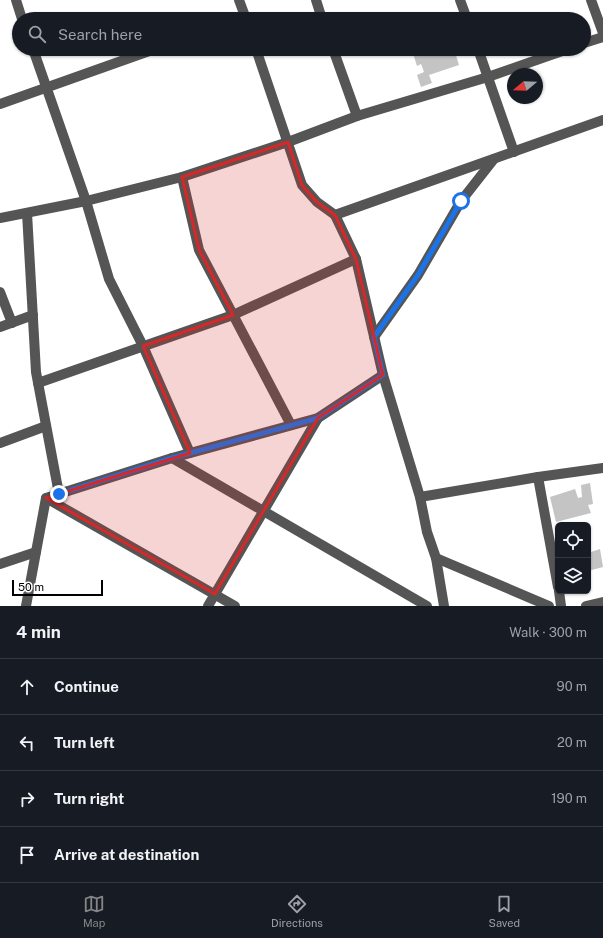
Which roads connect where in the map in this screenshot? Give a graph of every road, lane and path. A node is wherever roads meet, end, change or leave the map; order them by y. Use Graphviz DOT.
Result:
graph roads {
  1 [pos="16,0"];
  2 [pos="239,0"];
  3 [pos="316,0"];
  4 [pos="460,0"];
  5 [pos="591,0"];
  6 [pos="20,12"];
  7 [pos="242,12"];
  8 [pos="320,12"];
  9 [pos="464,12"];
  10 [pos="603,33"];
  11 [pos="603,37"];
  12 [pos="591,41"];
  13 [pos="35,56"];
  14 [pos="135,56"];
  15 [pos="258,56"];
  16 [pos="335,56"];
  17 [pos="480,56"];
  18 [pos="548,56"];
  19 [pos="488,77"];
  20 [pos="46,87"];
  21 [pos="0,104"];
  22 [pos="356,116"];
  23 [pos="603,120"];
  24 [pos="288,142"];
  25 [pos="514,152"];
  26 [pos="494,159"];
  27 [pos="182,177"];
  28 [pos="86,201"];
  29 [pos="27,213"];
  30 [pos="335,215"];
  31 [pos="0,218"];
  32 [pos="356,259"];
  33 [pos="0,292"];
  34 [pos="33,315"];
  35 [pos="233,315"];
  36 [pos="12,323"];
  37 [pos="0,327"];
  38 [pos="374,337"];
  39 [pos="143,346"];
  40 [pos="383,375"];
  41 [pos="38,383"];
  42 [pos="318,418"];
  43 [pos="291,425"];
  44 [pos="46,426"];
  45 [pos="0,443"];
  46 [pos="190,453"];
  47 [pos="172,458"];
  48 [pos="603,468"];
  49 [pos="538,477"];
  50 [pos="59,494"];
  51 [pos="420,497"];
  52 [pos="46,498"];
  53 [pos="264,511"];
  54 [pos="36,552"];
  55 [pos="436,558"];
  56 [pos="0,564"];
  57 [pos="555,570"];
  58 [pos="215,594"];
  59 [pos="559,594"];
  60 [pos="603,602"];
  61 [pos="26,606"];
  62 [pos="208,606"];
  63 [pos="235,606"];
  64 [pos="427,606"];
  65 [pos="444,606"];
  66 [pos="549,606"];
  67 [pos="561,606"];
  68 [pos="586,606"];
  1 -- 6 [label="street"];
  2 -- 7 [label="street"];
  3 -- 8 [label="street"];
  4 -- 9 [label="street"];
  5 -- 10 [label="street"];
  11 -- 12 [label="street"];
  13 -- 20 [label="street"];
  14 -- 20 [label="street"];
  15 -- 24 [label="street"];
  16 -- 22 [label="street"];
  17 -- 19 [label="street"];
  18 -- 19 [label="street"];
  19 -- 22 [label="street"];
  19 -- 25 [label="street"];
  20 -- 21 [label="street"];
  20 -- 28 [label="street"];
  22 -- 24 [label="street"];
  23 -- 25 [label="street"];
  24 -- 27 [label="street"];
  24 -- 30 [label="street"];
  25 -- 26 [label="street"];
  26 -- 30 [label="street"];
  26 -- 38 [label="street"];
  27 -- 28 [label="street"];
  27 -- 35 [label="street"];
  28 -- 29 [label="street"];
  28 -- 39 [label="street"];
  29 -- 31 [label="street"];
  29 -- 34 [label="street"];
  30 -- 32 [label="street"];
  32 -- 35 [label="street"];
  32 -- 38 [label="street"];
  33 -- 36 [label="street"];
  34 -- 36 [label="street"];
  34 -- 41 [label="street"];
  35 -- 39 [label="street"];
  35 -- 43 [label="street"];
  36 -- 37 [label="street"];
  38 -- 40 [label="street"];
  39 -- 41 [label="street"];
  39 -- 46 [label="street"];
  40 -- 42 [label="street"];
  40 -- 51 [label="street"];
  41 -- 44 [label="street"];
  42 -- 43 [label="street"];
  42 -- 53 [label="street"];
  43 -- 46 [label="street"];
  44 -- 45 [label="street"];
  44 -- 50 [label="street"];
  46 -- 47 [label="street"];
  47 -- 50 [label="street"];
  47 -- 53 [label="street"];
  48 -- 49 [label="street"];
  49 -- 51 [label="street"];
  49 -- 57 [label="street"];
  50 -- 52 [label="street"];
  51 -- 55 [label="street"];
  52 -- 54 [label="street"];
  52 -- 58 [label="street"];
  53 -- 58 [label="street"];
  53 -- 64 [label="street"];
  54 -- 56 [label="street"];
  54 -- 61 [label="street"];
  55 -- 65 [label="street"];
  55 -- 66 [label="street"];
  58 -- 62 [label="street"];
  58 -- 63 [label="street"];
  59 -- 67 [label="street"];
  60 -- 68 [label="street"];
}
